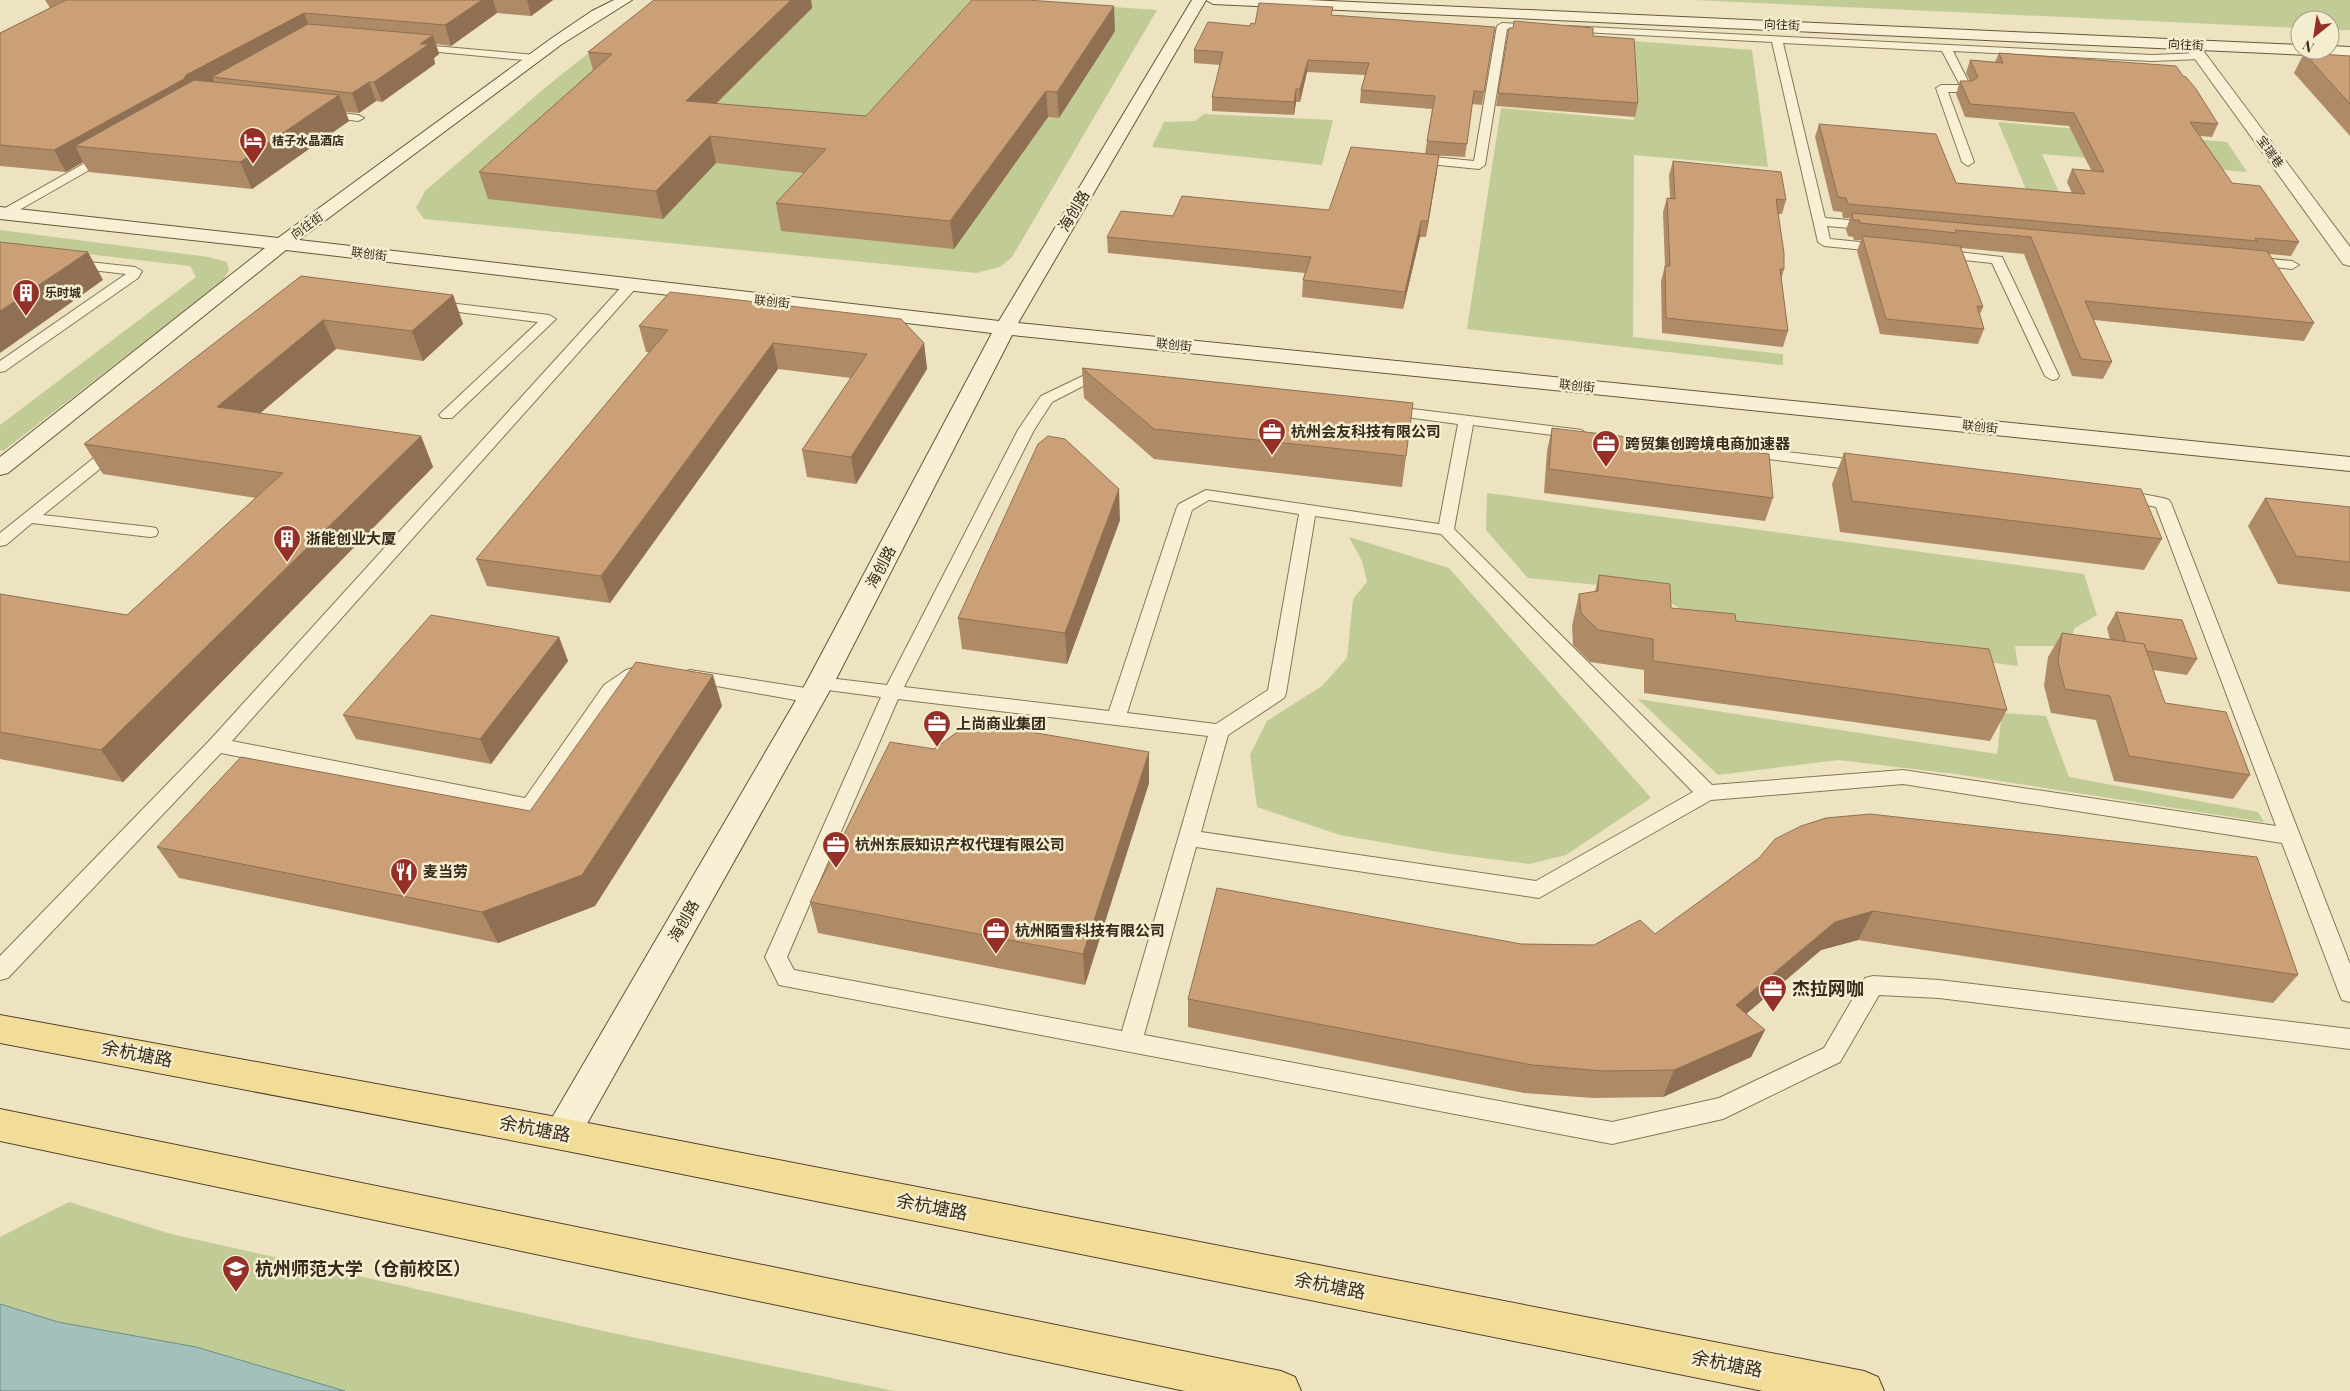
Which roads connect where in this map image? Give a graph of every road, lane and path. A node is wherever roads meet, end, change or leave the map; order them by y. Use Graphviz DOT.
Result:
graph roads {
  1 [pos="625,0"];
  2 [pos="1199,0"];
  3 [pos="1213,0"];
  4 [pos="1334,0"];
  5 [pos="1777,40"];
  6 [pos="2290,44"];
  7 [pos="400,46"];
  8 [pos="1946,48"];
  9 [pos="2194,50"];
  10 [pos="2350,52"];
  11 [pos="535,58"];
  12 [pos="308,112"];
  13 [pos="358,118"];
  14 [pos="115,150"];
  15 [pos="1406,159"];
  16 [pos="1968,162"];
  17 [pos="2,213"];
  18 [pos="1819,221"];
  19 [pos="1888,228"];
  20 [pos="283,244"];
  21 [pos="1901,250"];
  22 [pos="1930,253"];
  23 [pos="2233,259"];
  24 [pos="2350,260"];
  25 [pos="58,263"];
  26 [pos="2292,265"];
  27 [pos="630,286"];
  28 [pos="421,304"];
  29 [pos="1005,328"];
  30 [pos="0,368"];
  31 [pos="2052,376"];
  32 [pos="1119,380"];
  33 [pos="1367,409"];
  34 [pos="447,415"];
  35 [pos="1466,420"];
  36 [pos="1595,435"];
  37 [pos="129,438"];
  38 [pos="1723,450"];
  39 [pos="2350,464"];
  40 [pos="1,466"];
  41 [pos="1881,468"];
  42 [pos="2108,494"];
  43 [pos="1308,510"];
  44 [pos="30,518"];
  45 [pos="1446,530"];
  46 [pos="150,532"];
  47 [pos="0,541"];
  48 [pos="816,690"];
  49 [pos="892,692"];
  50 [pos="1116,719"];
  51 [pos="1219,731"];
  52 [pos="217,745"];
  53 [pos="1707,793"];
  54 [pos="2290,836"];
  55 [pos="1189,838"];
  56 [pos="0,971"];
  57 [pos="2350,993"];
  58 [pos="0,1029"];
  59 [pos="2350,1039"];
  60 [pos="1131,1041"];
  61 [pos="0,1125"];
  62 [pos="562,1134"];
  63 [pos="1281,1391"];
  64 [pos="1864,1391"];
  1 -- 11 [label="street, 向往街"];
  2 -- 29 [label="street, 海创路"];
  3 -- 9 [label="street, 向往街"];
  4 -- 6 [label="street, 向往街"];
  5 -- 8 [label="lane"];
  5 -- 15 [label="lane"];
  5 -- 18 [label="lane"];
  7 -- 11 [label="lane"];
  8 -- 9 [label="lane"];
  8 -- 16 [label="lane"];
  9 -- 10 [label="street, 向往街"];
  9 -- 24 [label="street, 宝瑞巷"];
  11 -- 20 [label="street, 向往街"];
  12 -- 13 [label="lane"];
  14 -- 17 [label="lane"];
  17 -- 20 [label="street, 联创街"];
  18 -- 19 [label="lane"];
  18 -- 21 [label="lane"];
  20 -- 27 [label="street, 联创街"];
  20 -- 40 [label="street, 向往街"];
  22 -- 31 [label="lane"];
  23 -- 26 [label="lane"];
  25 -- 30 [label="lane"];
  27 -- 29 [label="street, 联创街"];
  27 -- 52 [label="lane"];
  28 -- 34 [label="lane"];
  29 -- 39 [label="street, 联创街"];
  29 -- 48 [label="street, 海创路"];
  32 -- 49 [label="lane"];
  33 -- 35 [label="lane"];
  35 -- 36 [label="lane"];
  35 -- 45 [label="lane"];
  37 -- 44 [label="lane"];
  38 -- 41 [label="lane"];
  42 -- 54 [label="lane"];
  43 -- 45 [label="lane"];
  43 -- 50 [label="lane"];
  43 -- 51 [label="lane"];
  44 -- 46 [label="lane"];
  44 -- 47 [label="lane"];
  45 -- 53 [label="lane"];
  48 -- 49 [label="lane"];
  48 -- 52 [label="lane"];
  48 -- 62 [label="street, 海创路"];
  49 -- 50 [label="lane"];
  49 -- 60 [label="lane"];
  50 -- 51 [label="lane"];
  51 -- 55 [label="lane"];
  52 -- 56 [label="lane"];
  53 -- 54 [label="lane"];
  53 -- 55 [label="lane"];
  54 -- 57 [label="lane"];
  55 -- 60 [label="lane"];
  58 -- 62 [label="main road, 余杭塘路"];
  59 -- 60 [label="lane"];
  61 -- 63 [label="main road"];
  62 -- 64 [label="main road, 余杭塘路"];
}
